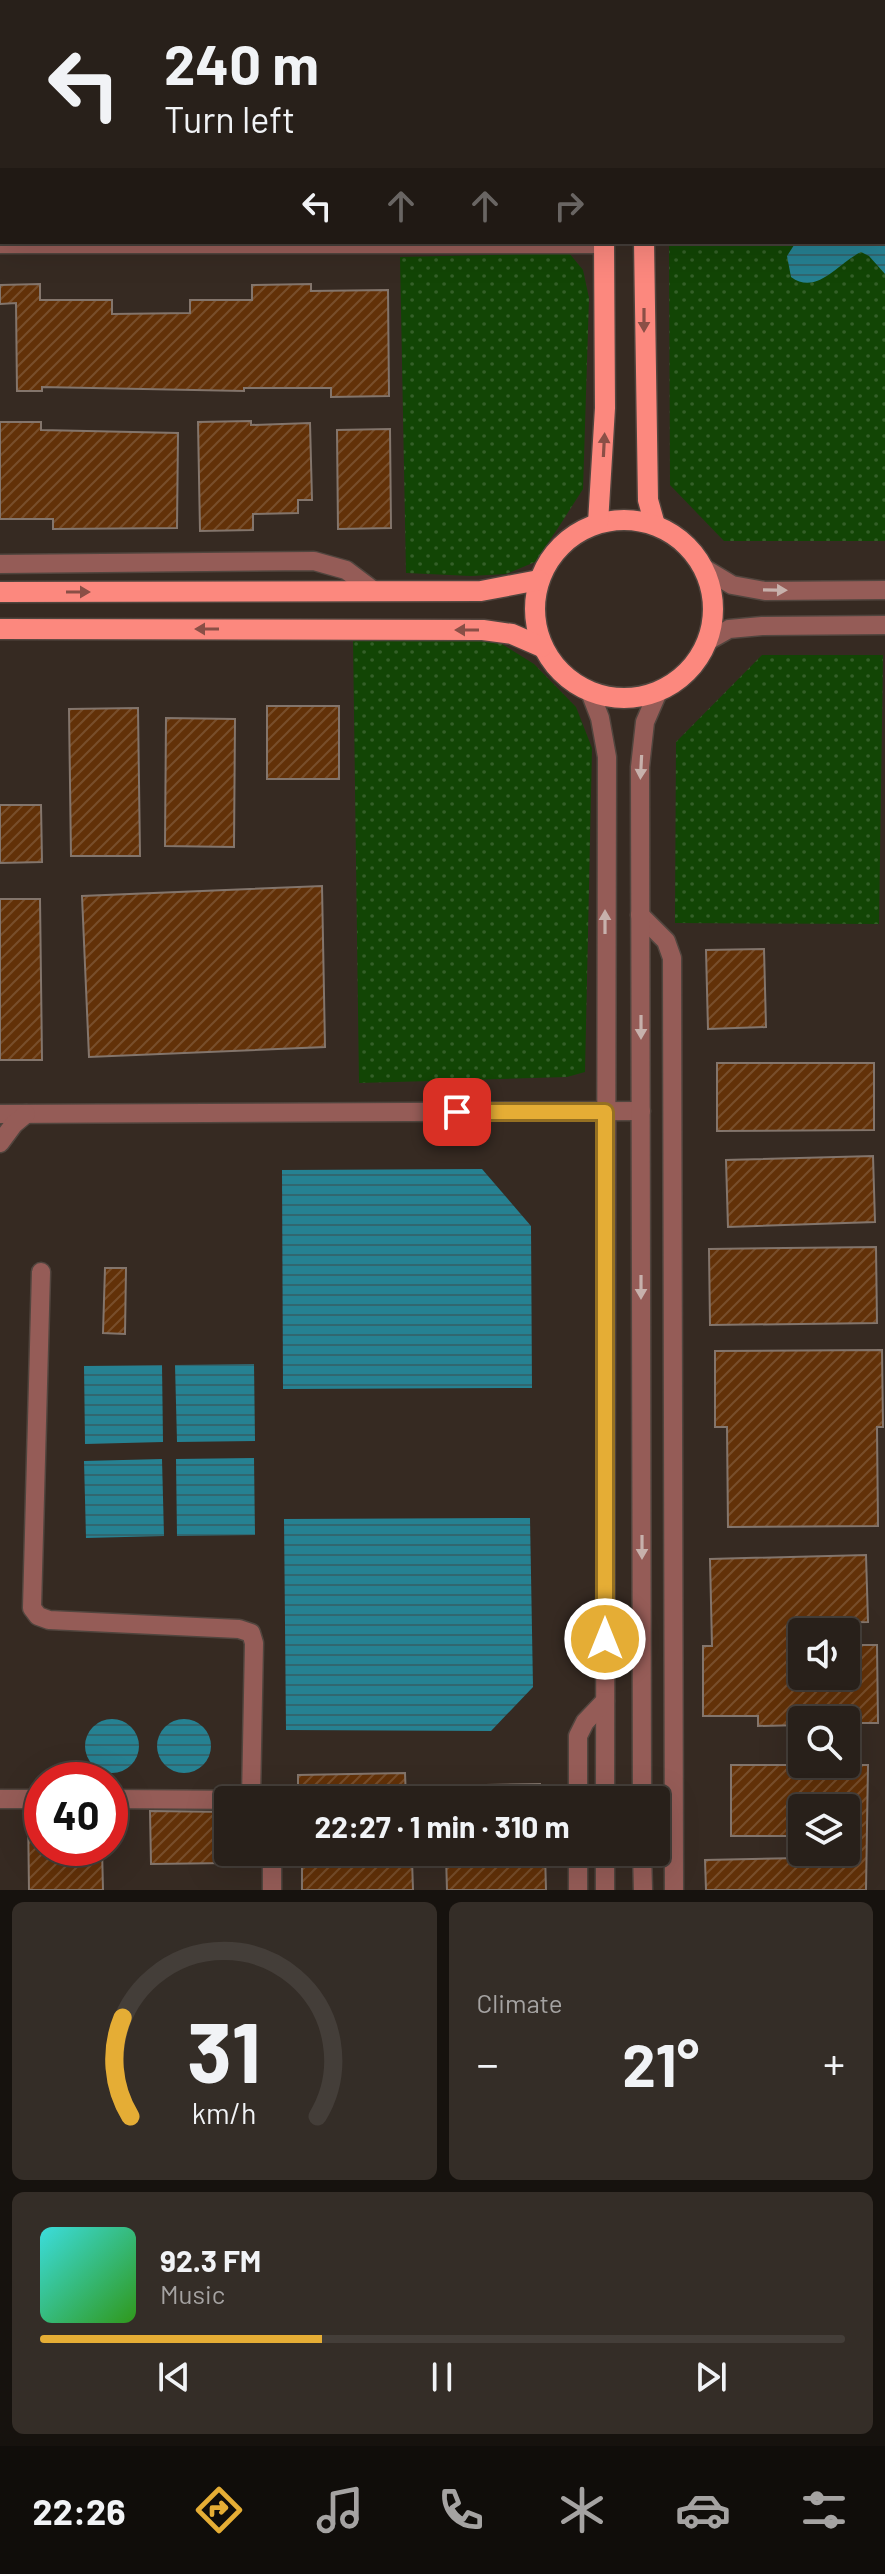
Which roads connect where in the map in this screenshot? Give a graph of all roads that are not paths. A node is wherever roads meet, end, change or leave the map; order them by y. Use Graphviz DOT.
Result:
graph roads {
  1 [pos="604,244"];
  2 [pos="644,244"];
  3 [pos="598,523"];
  4 [pos="655,525"];
  5 [pos="0,564"];
  6 [pos="702,567"];
  7 [pos="539,580"];
  8 [pos="885,590"];
  9 [pos="374,591"];
  10 [pos="0,592"];
  11 [pos="885,625"];
  12 [pos="0,629"];
  13 [pos="706,642"];
  14 [pos="542,647"];
  15 [pos="590,692"];
  16 [pos="658,692"];
  17 [pos="640,915"];
  18 [pos="641,1111"];
  19 [pos="605,1112"];
  20 [pos="0,1114"];
  21 [pos="26,1114"];
  22 [pos="0,1143"];
  23 [pos="41,1272"];
  24 [pos="605,1701"];
  25 [pos="251,1786"];
  26 [pos="578,1786"];
  27 [pos="605,1786"];
  28 [pos="642,1786"];
  29 [pos="0,1799"];
  30 [pos="24,1799"];
  31 [pos="128,1799"];
  32 [pos="214,1799"];
  33 [pos="272,1866"];
  34 [pos="578,1866"];
  35 [pos="605,1866"];
  36 [pos="642,1866"];
  37 [pos="272,1890"];
  38 [pos="578,1890"];
  39 [pos="605,1890"];
  40 [pos="643,1890"];
  41 [pos="674,1890"];
  3 -- 1 [label="main road, one-way"];
  2 -- 4 [label="main road, one-way"];
  3 -- 4 [label="main road"];
  3 -- 7 [label="main road"];
  4 -- 6 [label="main road"];
  5 -- 9 [label="street"];
  6 -- 8 [label="street, one-way"];
  6 -- 13 [label="main road"];
  7 -- 9 [label="main road"];
  7 -- 14 [label="main road"];
  10 -- 9 [label="main road, one-way"];
  11 -- 13 [label="street"];
  14 -- 12 [label="main road, one-way"];
  13 -- 16 [label="main road"];
  14 -- 15 [label="main road"];
  15 -- 16 [label="main road"];
  19 -- 15 [label="street, one-way"];
  16 -- 17 [label="street, one-way"];
  17 -- 18 [label="street, one-way"];
  17 -- 41 [label="street"];
  18 -- 19 [label="street"];
  18 -- 28 [label="street, one-way"];
  19 -- 21 [label="street"];
  19 -- 24 [label="street"];
  20 -- 21 [label="street"];
  21 -- 22 [label="street"];
  23 -- 25 [label="street"];
  24 -- 26 [label="street"];
  24 -- 27 [label="street"];
  29 -- 30 [label="street"];
  31 -- 32 [label="street"];
  33 -- 37 [label="street"];
  34 -- 38 [label="street"];
  35 -- 39 [label="street"];
  36 -- 40 [label="street"];
}
